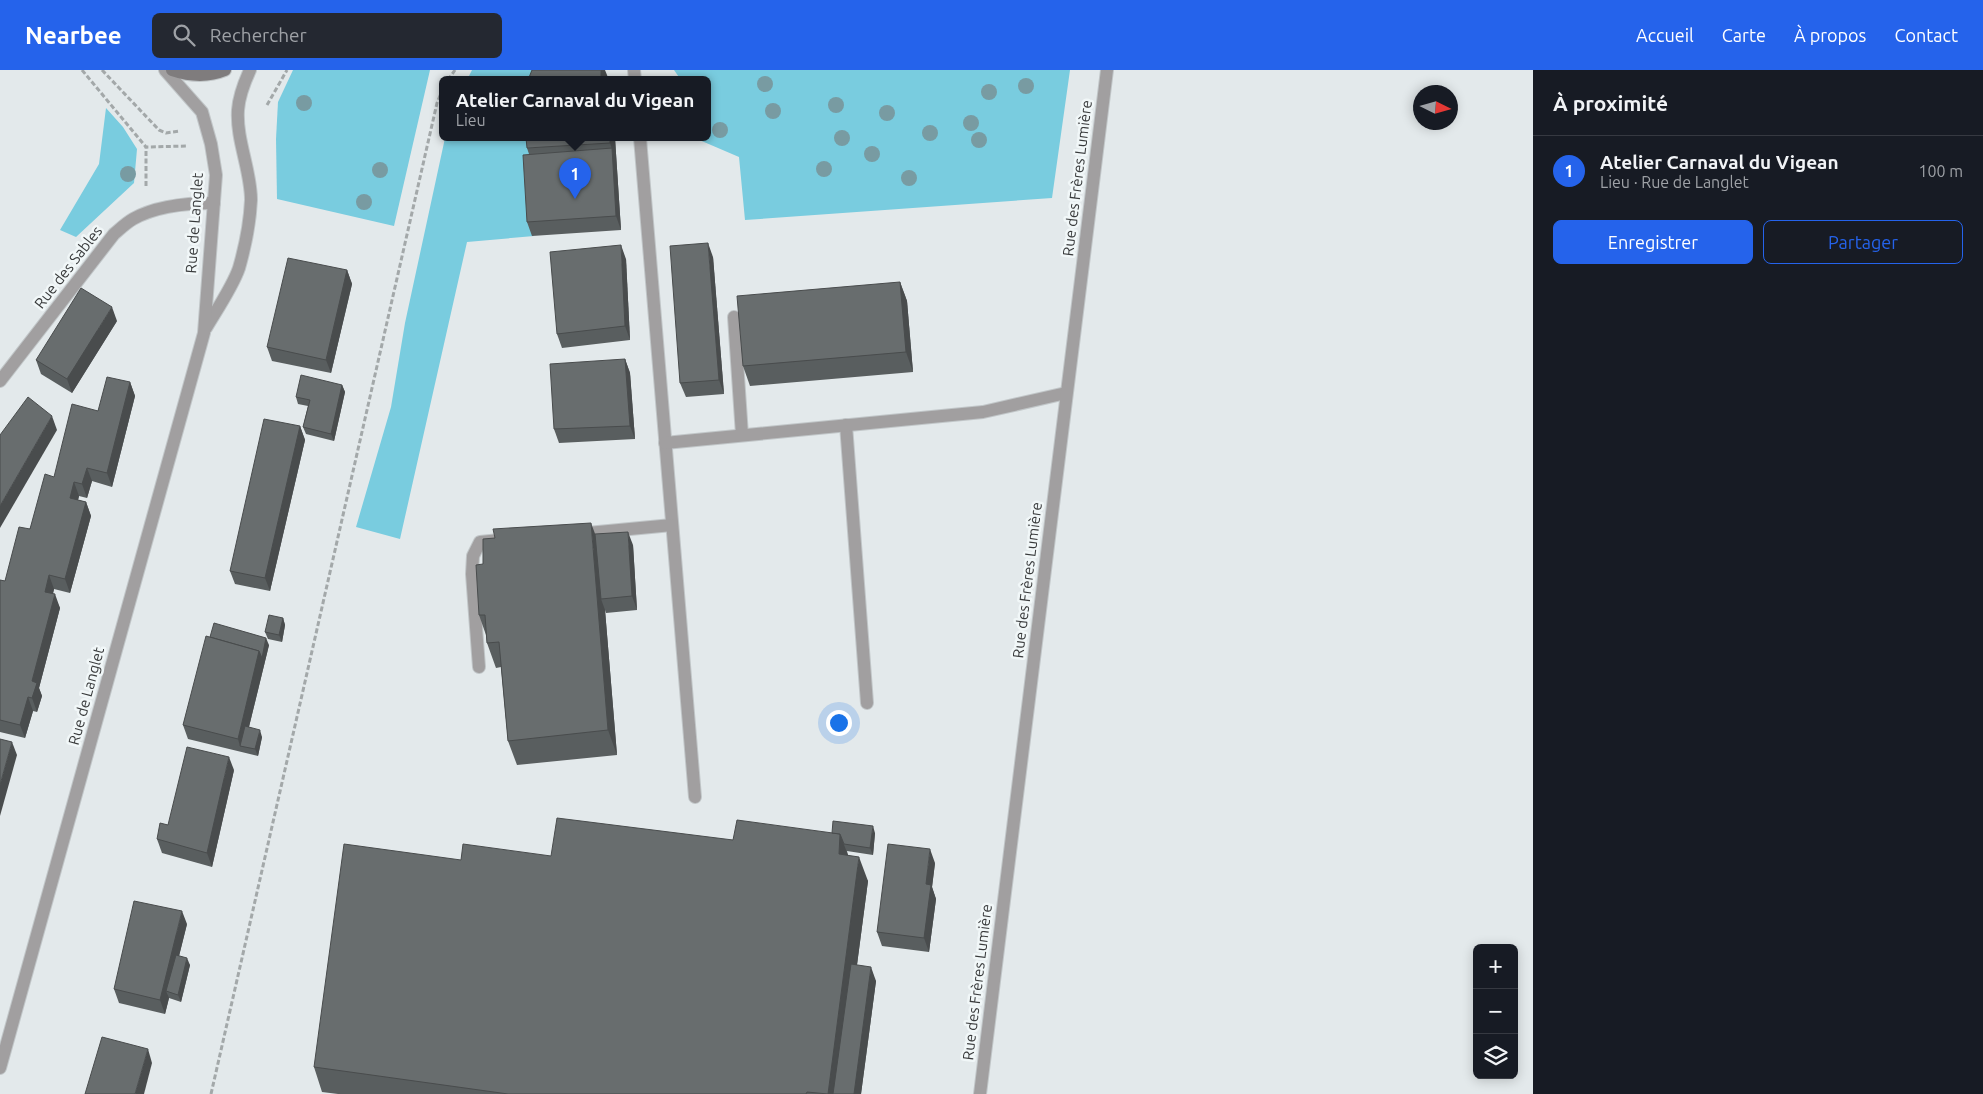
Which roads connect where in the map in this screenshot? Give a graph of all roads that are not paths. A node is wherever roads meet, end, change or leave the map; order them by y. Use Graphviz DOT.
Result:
graph roads {
  1 [pos="165,70"];
  2 [pos="172,70"];
  3 [pos="225,70"];
  4 [pos="250,70"];
  5 [pos="1107,70"];
  6 [pos="640,141"];
  7 [pos="214,204"];
  8 [pos="734,317"];
  9 [pos="204,333"];
  10 [pos="0,381"];
  11 [pos="1066,393"];
  12 [pos="846,425"];
  13 [pos="742,435"];
  14 [pos="665,442"];
  15 [pos="672,526"];
  16 [pos="566,535"];
  17 [pos="508,540"];
  18 [pos="479,667"];
  19 [pos="867,703"];
  20 [pos="695,797"];
  21 [pos="0,1068"];
  22 [pos="980,1094"];
  1 -- 7 [label="street, Rue de Langlet"];
  2 -- 3 [label="main road"];
  4 -- 9 [label="street, Rue de Langlet"];
  5 -- 11 [label="street, Rue des Frères Lumière"];
  6 -- 14 [label="street"];
  7 -- 9 [label="street, Rue de Langlet"];
  7 -- 10 [label="street, Rue des Sables"];
  8 -- 13 [label="street"];
  9 -- 21 [label="street, Rue de Langlet"];
  11 -- 12 [label="street"];
  11 -- 22 [label="street, Rue des Frères Lumière"];
  12 -- 13 [label="street"];
  12 -- 19 [label="street"];
  13 -- 14 [label="street"];
  14 -- 15 [label="street"];
  15 -- 16 [label="street"];
  15 -- 20 [label="street"];
  17 -- 18 [label="street"];
}
